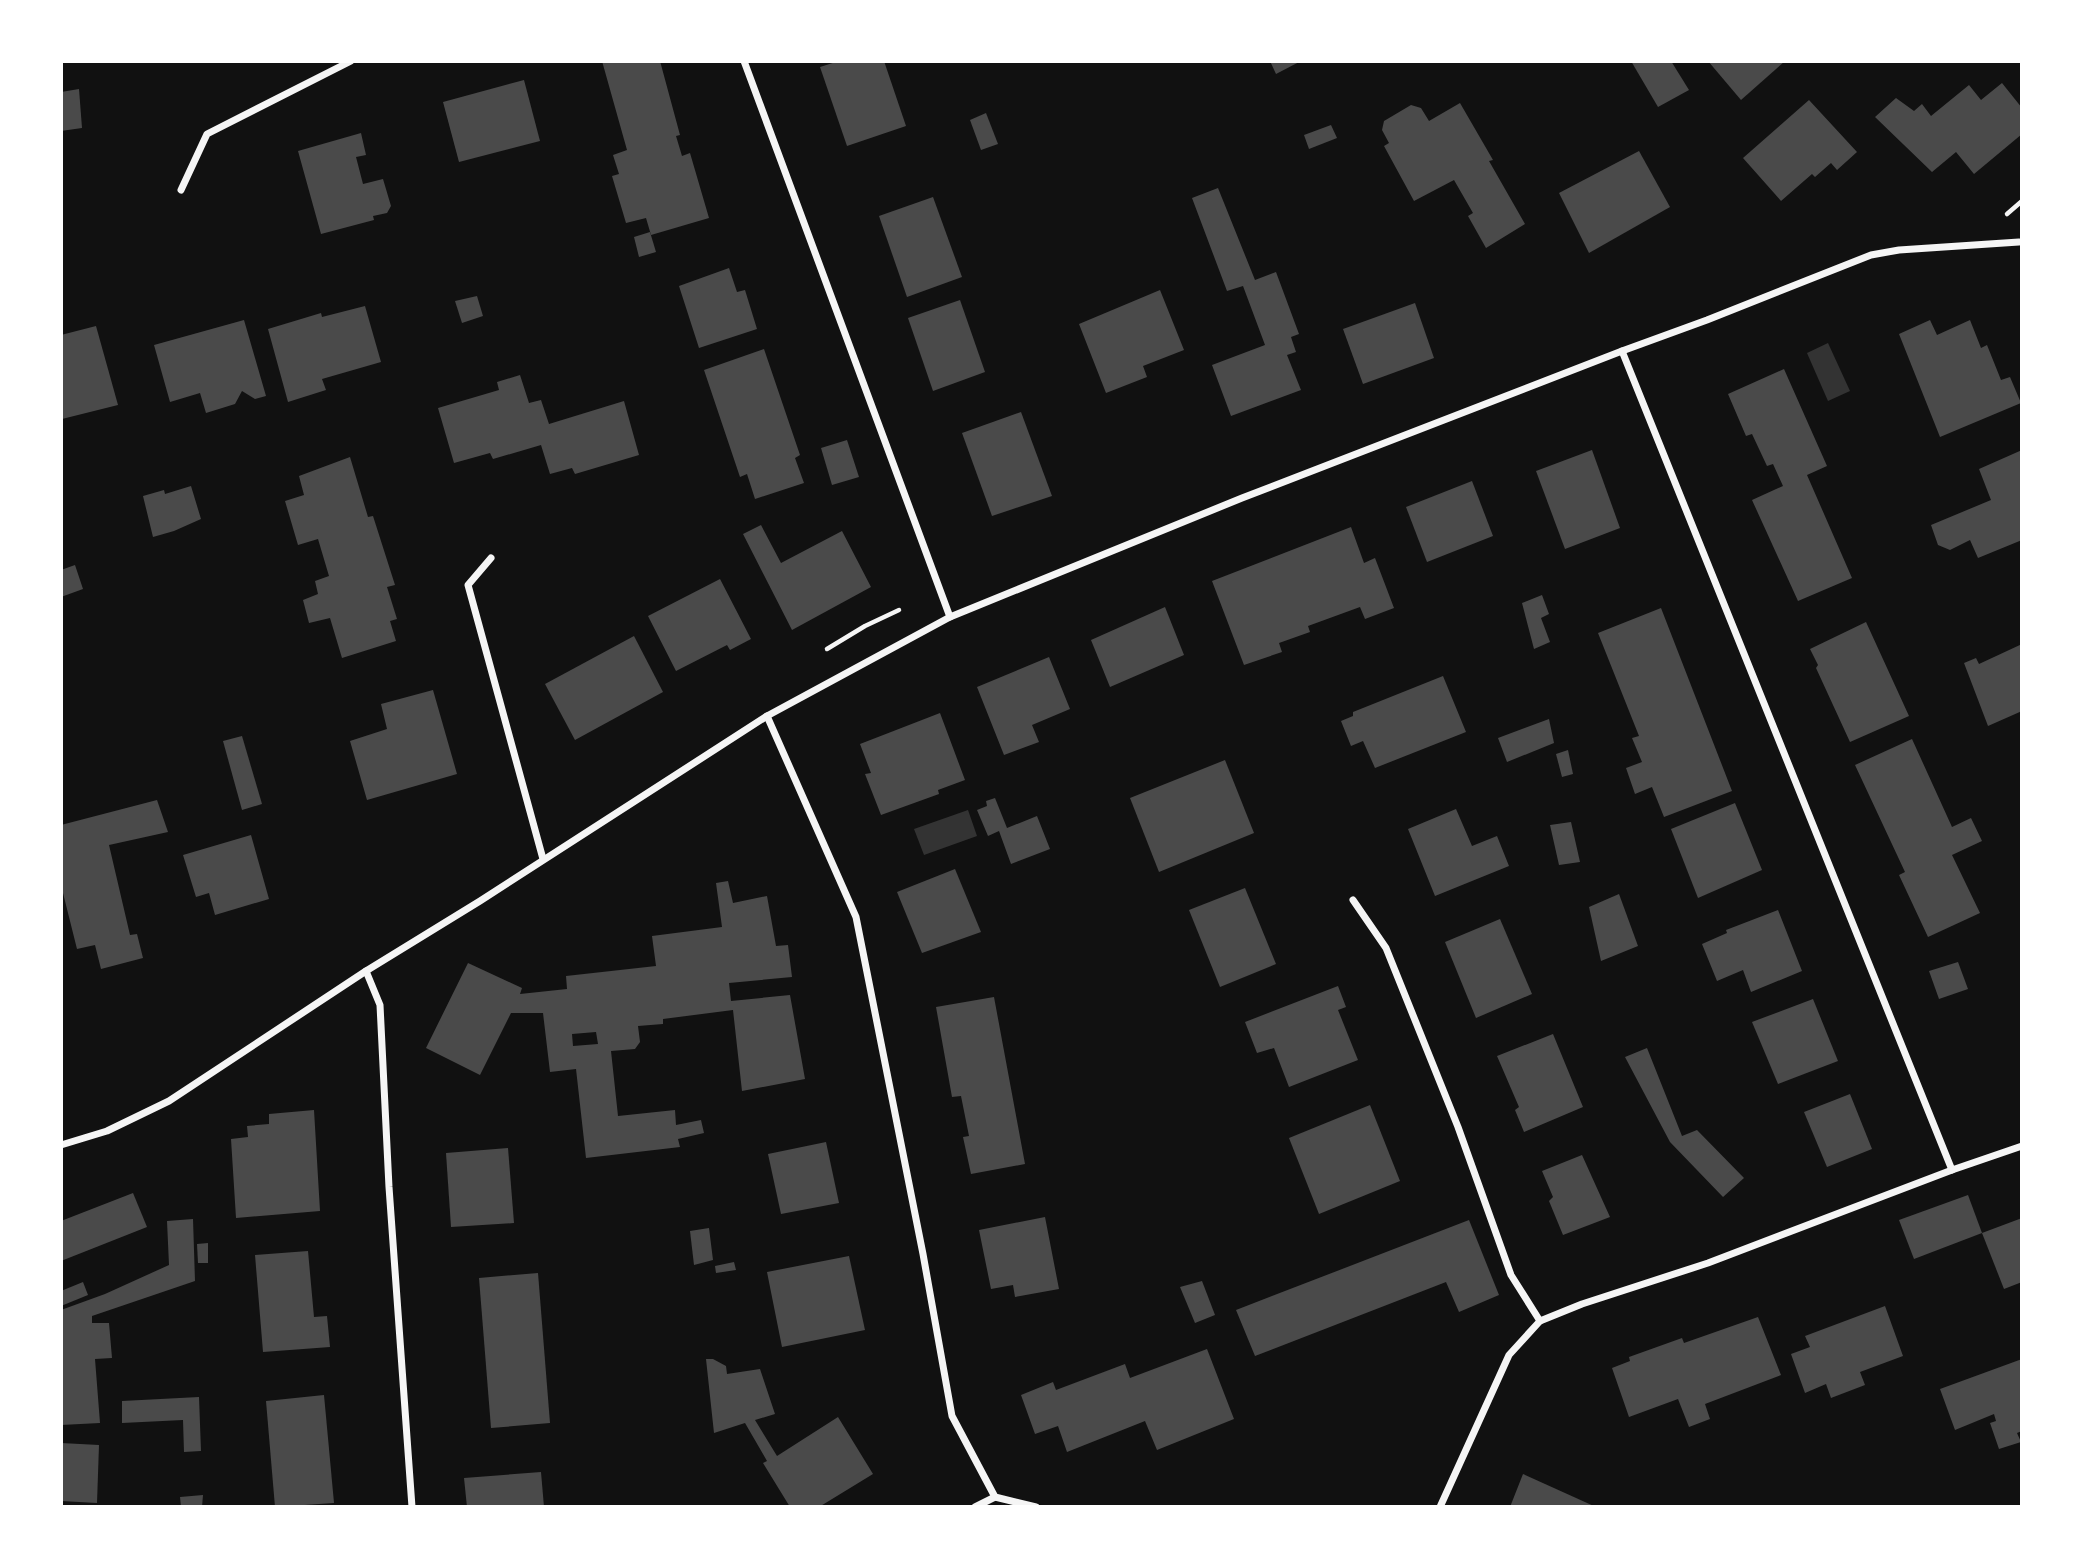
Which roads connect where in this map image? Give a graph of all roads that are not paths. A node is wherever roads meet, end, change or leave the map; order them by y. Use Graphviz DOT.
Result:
graph roads {
  1 [pos="351,61"];
  2 [pos="744,61"];
  3 [pos="181,190"];
  4 [pos="2021,243"];
  5 [pos="1622,351"];
  6 [pos="491,558"];
  7 [pos="950,617"];
  8 [pos="767,716"];
  9 [pos="543,859"];
  10 [pos="1353,900"];
  11 [pos="366,971"];
  12 [pos="61,1145"];
  13 [pos="2022,1146"];
  14 [pos="1952,1170"];
  15 [pos="1540,1321"];
  16 [pos="995,1497"];
  17 [pos="412,1507"];
  18 [pos="975,1507"];
  19 [pos="1036,1507"];
  20 [pos="1440,1507"];
  1 -- 3 [label="street"];
  2 -- 7 [label="street"];
  4 -- 5 [label="street"];
  5 -- 7 [label="street"];
  5 -- 14 [label="street"];
  6 -- 9 [label="street"];
  7 -- 8 [label="street"];
  8 -- 9 [label="street"];
  8 -- 16 [label="street"];
  9 -- 11 [label="street"];
  10 -- 15 [label="street"];
  11 -- 12 [label="street"];
  11 -- 17 [label="street"];
  13 -- 14 [label="street"];
  14 -- 15 [label="street"];
  15 -- 20 [label="street"];
  16 -- 18 [label="street"];
  16 -- 19 [label="street"];
}
